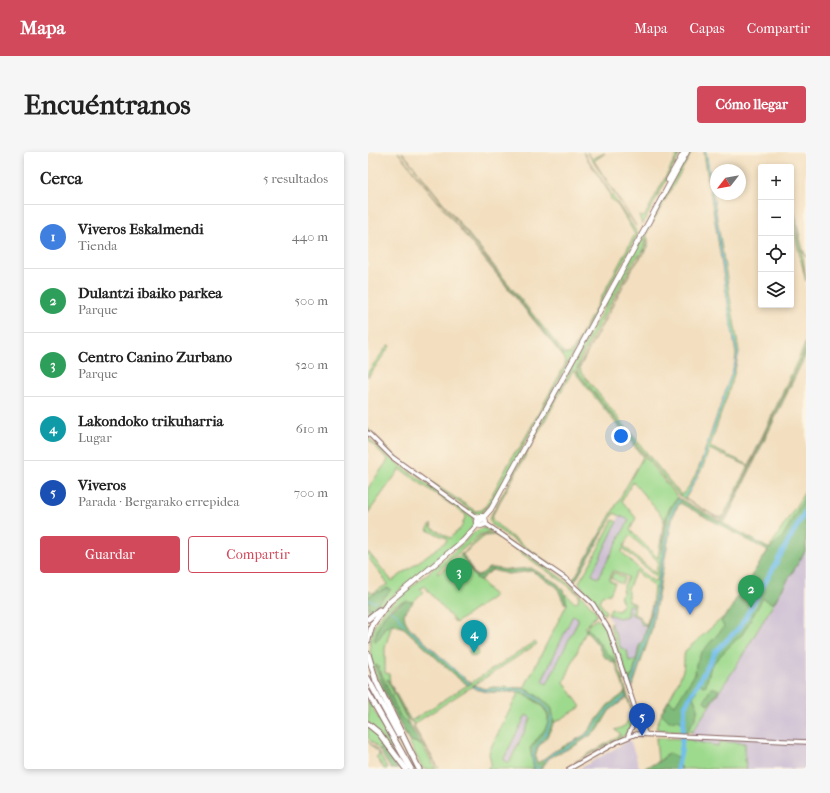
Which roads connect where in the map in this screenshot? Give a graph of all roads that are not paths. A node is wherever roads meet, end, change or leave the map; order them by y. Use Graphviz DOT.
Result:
graph roads {
  1 [pos="684,152"];
  2 [pos="688,152"];
  3 [pos="643,230"];
  4 [pos="368,434"];
  5 [pos="485,517"];
  6 [pos="477,518"];
  7 [pos="486,524"];
  8 [pos="478,525"];
  9 [pos="388,603"];
  10 [pos="368,619"];
  11 [pos="368,640"];
  12 [pos="368,654"];
  13 [pos="368,679"];
  14 [pos="368,693"];
  15 [pos="637,714"];
  16 [pos="368,724"];
  17 [pos="632,727"];
  18 [pos="642,729"];
  19 [pos="645,733"];
  20 [pos="628,736"];
  21 [pos="806,742"];
  22 [pos="406,769"];
  23 [pos="412,769"];
  24 [pos="419,769"];
  25 [pos="569,769"];
  1 -- 3 [label="main road"];
  2 -- 3 [label="main road"];
  3 -- 5 [label="main road"];
  4 -- 6 [label="street"];
  5 -- 6 [label="main road"];
  5 -- 7 [label="main road"];
  5 -- 8 [label="main road"];
  6 -- 8 [label="main road"];
  7 -- 8 [label="main road"];
  7 -- 15 [label="street"];
  8 -- 9 [label="main road"];
  9 -- 10 [label="highway"];
  9 -- 11 [label="highway"];
  12 -- 24 [label="highway"];
  13 -- 24 [label="highway"];
  14 -- 23 [label="highway"];
  15 -- 17 [label="street"];
  15 -- 18 [label="street"];
  16 -- 22 [label="highway"];
  17 -- 18 [label="street"];
  17 -- 20 [label="street"];
  18 -- 19 [label="street"];
  19 -- 20 [label="street"];
  19 -- 21 [label="street"];
  20 -- 25 [label="street"];
}
